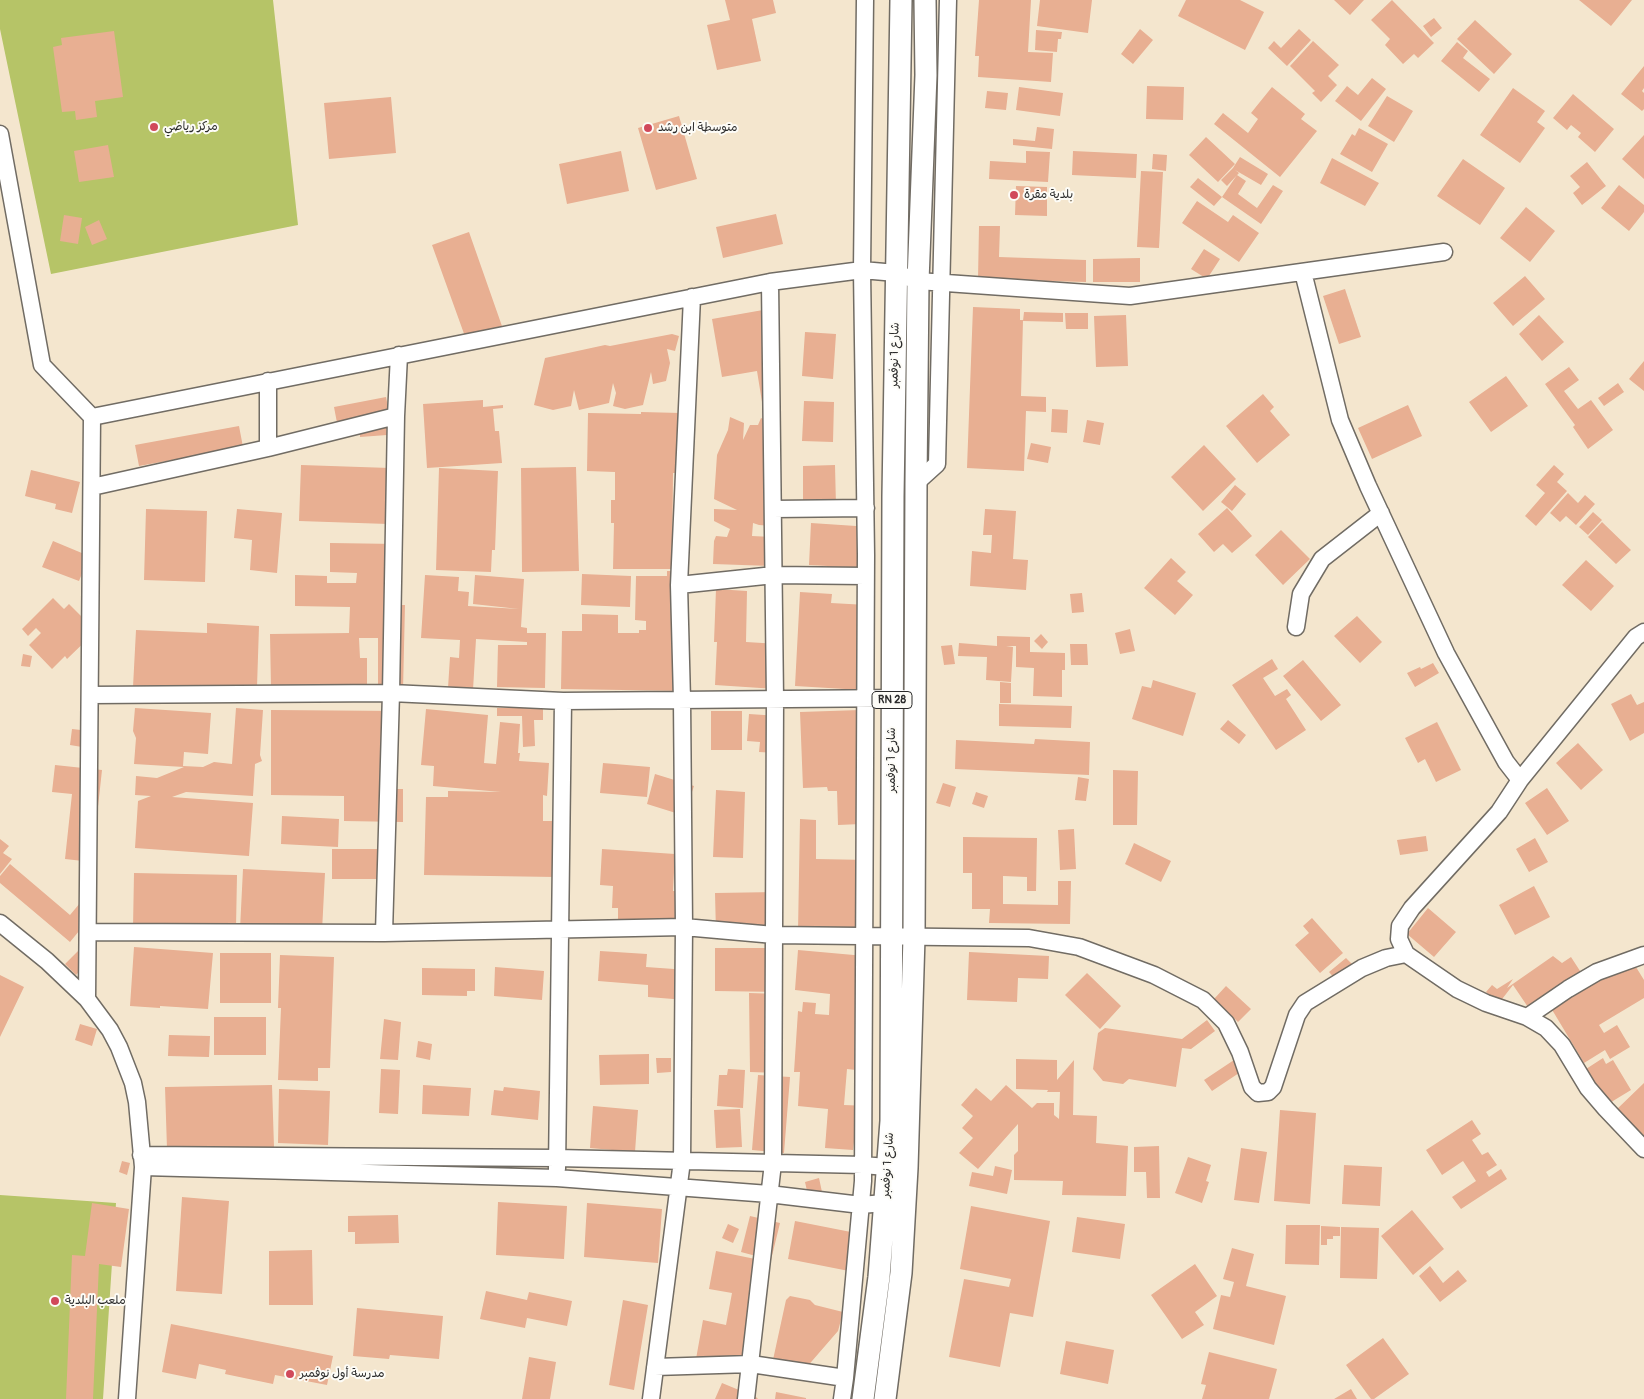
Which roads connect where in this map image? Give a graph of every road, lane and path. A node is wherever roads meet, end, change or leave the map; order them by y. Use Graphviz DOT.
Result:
graph roads {
  1 [pos="865,0"];
  2 [pos="901,0"];
  3 [pos="925,0"];
  4 [pos="948,0"];
  5 [pos="0,134"];
  6 [pos="1444,252"];
  7 [pos="862,270"];
  8 [pos="1303,272"];
  9 [pos="896,273"];
  10 [pos="918,281"];
  11 [pos="770,282"];
  12 [pos="941,283"];
  13 [pos="692,297"];
  14 [pos="400,355"];
  15 [pos="268,381"];
  16 [pos="92,416"];
  17 [pos="396,416"];
  18 [pos="268,448"];
  19 [pos="916,484"];
  20 [pos="92,487"];
  21 [pos="866,508"];
  22 [pos="773,509"];
  23 [pos="1381,513"];
  24 [pos="774,575"];
  25 [pos="866,576"];
  26 [pos="679,585"];
  27 [pos="1296,627"];
  28 [pos="1644,632"];
  29 [pos="391,693"];
  30 [pos="90,695"];
  31 [pos="892,697"];
  32 [pos="865,698"];
  33 [pos="775,699"];
  34 [pos="914,699"];
  35 [pos="682,700"];
  36 [pos="563,701"];
  37 [pos="1520,780"];
  38 [pos="0,923"];
  39 [pos="684,927"];
  40 [pos="561,930"];
  41 [pos="88,932"];
  42 [pos="384,933"];
  43 [pos="774,935"];
  44 [pos="864,936"];
  45 [pos="892,936"];
  46 [pos="914,937"];
  47 [pos="1406,954"];
  48 [pos="1644,955"];
  49 [pos="87,999"];
  50 [pos="1527,1017"];
  51 [pos="1644,1149"];
  52 [pos="557,1158"];
  53 [pos="142,1161"];
  54 [pos="682,1161"];
  55 [pos="773,1163"];
  56 [pos="863,1165"];
  57 [pos="897,1168"];
  58 [pos="557,1178"];
  59 [pos="678,1187"];
  60 [pos="769,1194"];
  61 [pos="895,1202"];
  62 [pos="861,1205"];
  63 [pos="751,1364"];
  64 [pos="656,1367"];
  65 [pos="845,1378"];
  66 [pos="127,1399"];
  67 [pos="651,1399"];
  68 [pos="746,1399"];
  69 [pos="842,1399"];
  70 [pos="862,1399"];
  71 [pos="885,1399"];
  1 -- 7 [label="street"];
  2 -- 9 [label="main road, شارع 1 نوفمبر / RN 28"];
  3 -- 10 [label="main road, شارع 1 نوفمبر / RN 28"];
  4 -- 12 [label="street"];
  5 -- 16 [label="street"];
  6 -- 8 [label="street"];
  7 -- 9 [label="street"];
  7 -- 11 [label="street"];
  7 -- 21 [label="street"];
  8 -- 12 [label="street"];
  8 -- 23 [label="street"];
  9 -- 10 [label="street"];
  9 -- 31 [label="main road, شارع 1 نوفمبر / RN 28"];
  10 -- 12 [label="street"];
  10 -- 19 [label="main road, شارع 1 نوفمبر / RN 28"];
  11 -- 13 [label="street"];
  11 -- 22 [label="street"];
  12 -- 19 [label="street"];
  13 -- 14 [label="street"];
  13 -- 26 [label="street"];
  14 -- 15 [label="street"];
  14 -- 17 [label="street"];
  15 -- 16 [label="street"];
  15 -- 18 [label="street"];
  16 -- 20 [label="street"];
  17 -- 18 [label="street"];
  17 -- 29 [label="street"];
  18 -- 20 [label="street"];
  19 -- 34 [label="main road, شارع 1 نوفمبر / RN 28"];
  20 -- 30 [label="street"];
  21 -- 22 [label="street"];
  21 -- 25 [label="street"];
  22 -- 24 [label="street"];
  23 -- 27 [label="street"];
  23 -- 37 [label="street"];
  24 -- 25 [label="street"];
  24 -- 26 [label="street"];
  24 -- 33 [label="street"];
  25 -- 32 [label="street"];
  26 -- 35 [label="street"];
  28 -- 37 [label="street"];
  29 -- 30 [label="street"];
  29 -- 36 [label="street"];
  29 -- 42 [label="street"];
  30 -- 41 [label="street"];
  31 -- 32 [label="street"];
  31 -- 34 [label="street"];
  31 -- 45 [label="main road, شارع 1 نوفمبر / RN 28"];
  32 -- 33 [label="street"];
  32 -- 44 [label="street"];
  33 -- 35 [label="street"];
  33 -- 43 [label="street"];
  34 -- 46 [label="main road, شارع 1 نوفمبر / RN 28"];
  35 -- 36 [label="street"];
  35 -- 39 [label="street"];
  36 -- 40 [label="street"];
  37 -- 47 [label="street"];
  38 -- 49 [label="street"];
  39 -- 40 [label="street"];
  39 -- 43 [label="street"];
  39 -- 54 [label="street"];
  40 -- 42 [label="street"];
  40 -- 52 [label="street"];
  41 -- 42 [label="street"];
  41 -- 49 [label="street"];
  43 -- 44 [label="street"];
  43 -- 55 [label="street"];
  44 -- 45 [label="street"];
  44 -- 56 [label="street"];
  45 -- 46 [label="street"];
  45 -- 57 [label="main road, شارع 1 نوفمبر / RN 28"];
  46 -- 47 [label="street"];
  46 -- 57 [label="main road, شارع 1 نوفمبر / RN 28"];
  47 -- 50 [label="street"];
  48 -- 50 [label="street"];
  49 -- 53 [label="street"];
  50 -- 51 [label="street"];
  52 -- 53 [label="street"];
  52 -- 54 [label="street"];
  52 -- 58 [label="street"];
  53 -- 58 [label="street"];
  53 -- 66 [label="street"];
  54 -- 55 [label="street"];
  54 -- 59 [label="street"];
  55 -- 56 [label="street"];
  55 -- 60 [label="street"];
  56 -- 57 [label="street"];
  56 -- 62 [label="street"];
  57 -- 61 [label="main road, شارع 1 نوفمبر / RN 28"];
  58 -- 59 [label="street"];
  59 -- 60 [label="street"];
  59 -- 64 [label="street"];
  60 -- 62 [label="street"];
  60 -- 63 [label="street"];
  61 -- 62 [label="street"];
  61 -- 70 [label="main road, شارع 1 نوفمبر / RN 28"];
  61 -- 71 [label="main road, شارع 1 نوفمبر / RN 28"];
  62 -- 65 [label="street"];
  63 -- 64 [label="street"];
  63 -- 65 [label="street"];
  63 -- 68 [label="street"];
  64 -- 67 [label="street"];
  65 -- 69 [label="street"];
}
